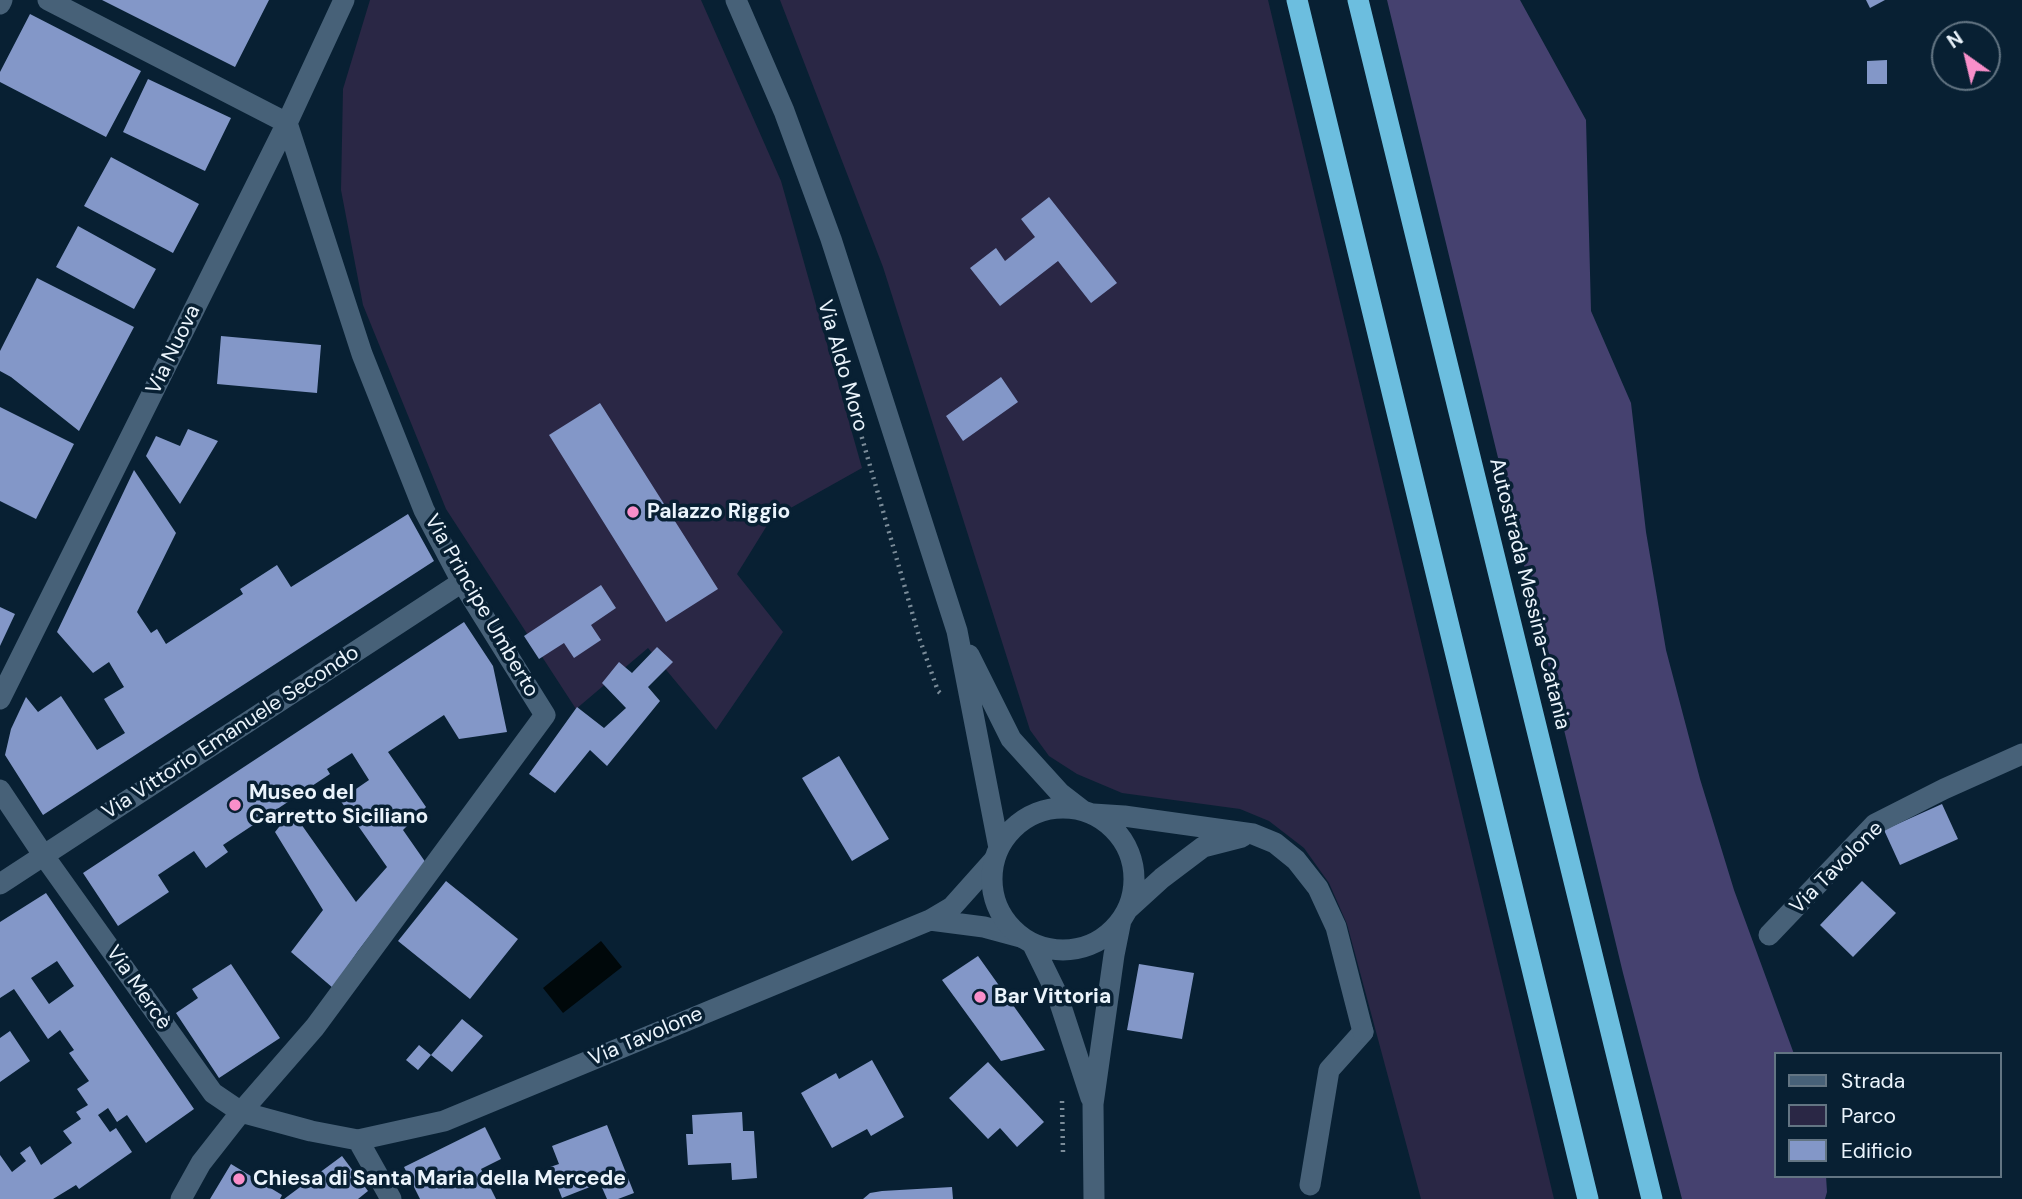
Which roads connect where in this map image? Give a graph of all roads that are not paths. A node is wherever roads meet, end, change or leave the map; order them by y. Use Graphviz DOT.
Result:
graph roads {
  1 [pos="48,0"];
  2 [pos="344,0"];
  3 [pos="736,0"];
  4 [pos="1297,0"];
  5 [pos="1358,0"];
  6 [pos="287,123"];
  7 [pos="462,582"];
  8 [pos="957,631"];
  9 [pos="0,699"];
  10 [pos="2022,754"];
  11 [pos="0,790"];
  12 [pos="1088,812"];
  13 [pos="1253,834"];
  14 [pos="997,854"];
  15 [pos="44,856"];
  16 [pos="0,884"];
  17 [pos="1125,915"];
  18 [pos="930,919"];
  19 [pos="1769,935"];
  20 [pos="1026,940"];
  21 [pos="1093,1104"];
  22 [pos="241,1112"];
  23 [pos="358,1140"];
  24 [pos="1310,1185"];
  25 [pos="181,1199"];
  26 [pos="391,1199"];
  27 [pos="1094,1199"];
  28 [pos="1588,1199"];
  29 [pos="1652,1199"];
  1 -- 6 [label="street"];
  2 -- 6 [label="street, Via Nuova"];
  3 -- 8 [label="street, Via Aldo Moro"];
  4 -- 28 [label="highway"];
  5 -- 29 [label="highway, Autostrada Messina-Catania"];
  6 -- 7 [label="street, Via Principe Umberto"];
  6 -- 9 [label="street, Via Nuova"];
  7 -- 15 [label="street, Via Vittorio Emanuele Secondo"];
  7 -- 22 [label="street, Via Principe Umberto"];
  8 -- 12 [label="street"];
  8 -- 14 [label="street"];
  10 -- 19 [label="street, Via Tavolone"];
  11 -- 15 [label="street"];
  12 -- 13 [label="street"];
  12 -- 14 [label="street"];
  12 -- 17 [label="street"];
  13 -- 17 [label="street"];
  13 -- 24 [label="street"];
  14 -- 18 [label="street, Via Tavolone"];
  14 -- 20 [label="street"];
  15 -- 16 [label="street, Via Vittorio Emanuele Secondo"];
  15 -- 22 [label="street, Via Mercè"];
  17 -- 20 [label="street"];
  17 -- 21 [label="street"];
  18 -- 20 [label="street"];
  18 -- 23 [label="street, Via Tavolone"];
  20 -- 21 [label="street"];
  21 -- 27 [label="street"];
  22 -- 23 [label="street"];
  22 -- 25 [label="street, Via Principe Umberto"];
  23 -- 26 [label="street"];
}
